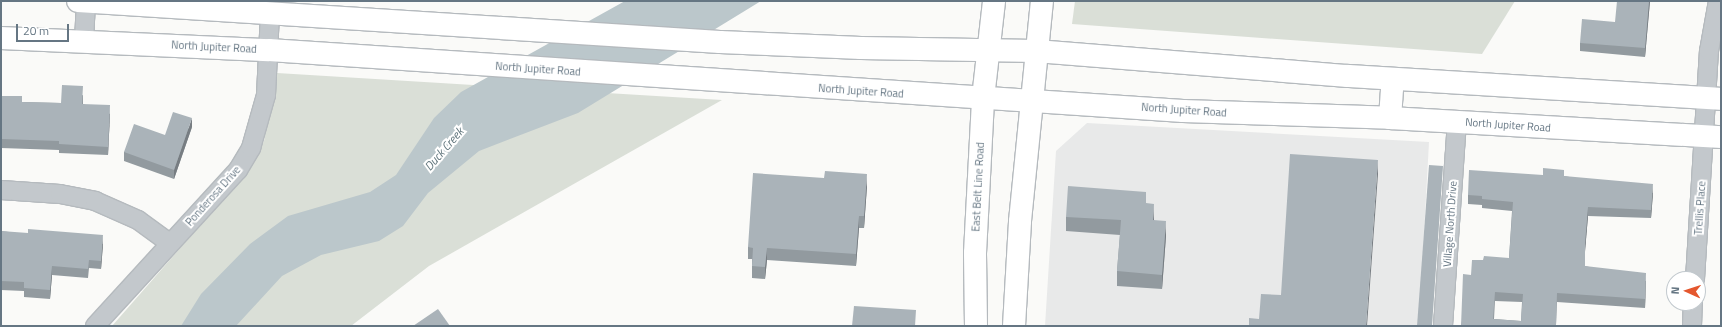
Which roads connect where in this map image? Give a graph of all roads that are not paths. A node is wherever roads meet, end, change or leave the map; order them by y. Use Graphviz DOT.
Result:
graph roads {
  1 [pos="84,1"];
  2 [pos="994,1"];
  3 [pos="1718,1"];
  4 [pos="1041,5"];
  5 [pos="270,13"];
  6 [pos="1,38"];
  7 [pos="84,41"];
  8 [pos="987,49"];
  9 [pos="269,50"];
  10 [pos="1036,51"];
  11 [pos="1393,78"];
  12 [pos="983,98"];
  13 [pos="1714,98"];
  14 [pos="1030,100"];
  15 [pos="1390,118"];
  16 [pos="1457,122"];
  17 [pos="1713,137"];
  18 [pos="1,190"];
  19 [pos="170,243"];
  20 [pos="1696,271"];
  21 [pos="1693,311"];
  22 [pos="95,326"];
  23 [pos="976,326"];
  24 [pos="1014,326"];
  25 [pos="1443,326"];
  26 [pos="1692,326"];
  1 -- 5 [label="main road"];
  1 -- 7 [label="street"];
  2 -- 8 [label="main road, East Belt Line Road"];
  3 -- 13 [label="street, Trellis Place"];
  4 -- 10 [label="main road"];
  5 -- 8 [label="main road"];
  5 -- 9 [label="street, Ponderosa Drive"];
  6 -- 7 [label="main road, North Jupiter Road"];
  7 -- 9 [label="main road, North Jupiter Road"];
  8 -- 10 [label="main road"];
  8 -- 12 [label="main road, East Belt Line Road"];
  9 -- 12 [label="main road, North Jupiter Road"];
  9 -- 19 [label="street, Ponderosa Drive"];
  10 -- 11 [label="main road"];
  10 -- 14 [label="main road"];
  11 -- 13 [label="main road"];
  11 -- 15 [label="main road"];
  12 -- 14 [label="main road, North Jupiter Road"];
  12 -- 23 [label="main road, East Belt Line Road"];
  13 -- 17 [label="street, Trellis Place"];
  14 -- 15 [label="main road, North Jupiter Road"];
  14 -- 24 [label="main road"];
  15 -- 16 [label="main road, North Jupiter Road"];
  16 -- 17 [label="main road, North Jupiter Road"];
  16 -- 25 [label="street, Village North Drive"];
  17 -- 20 [label="street, Trellis Place"];
  18 -- 19 [label="street"];
  19 -- 22 [label="street, Ponderosa Drive"];
  21 -- 26 [label="street"];
}
